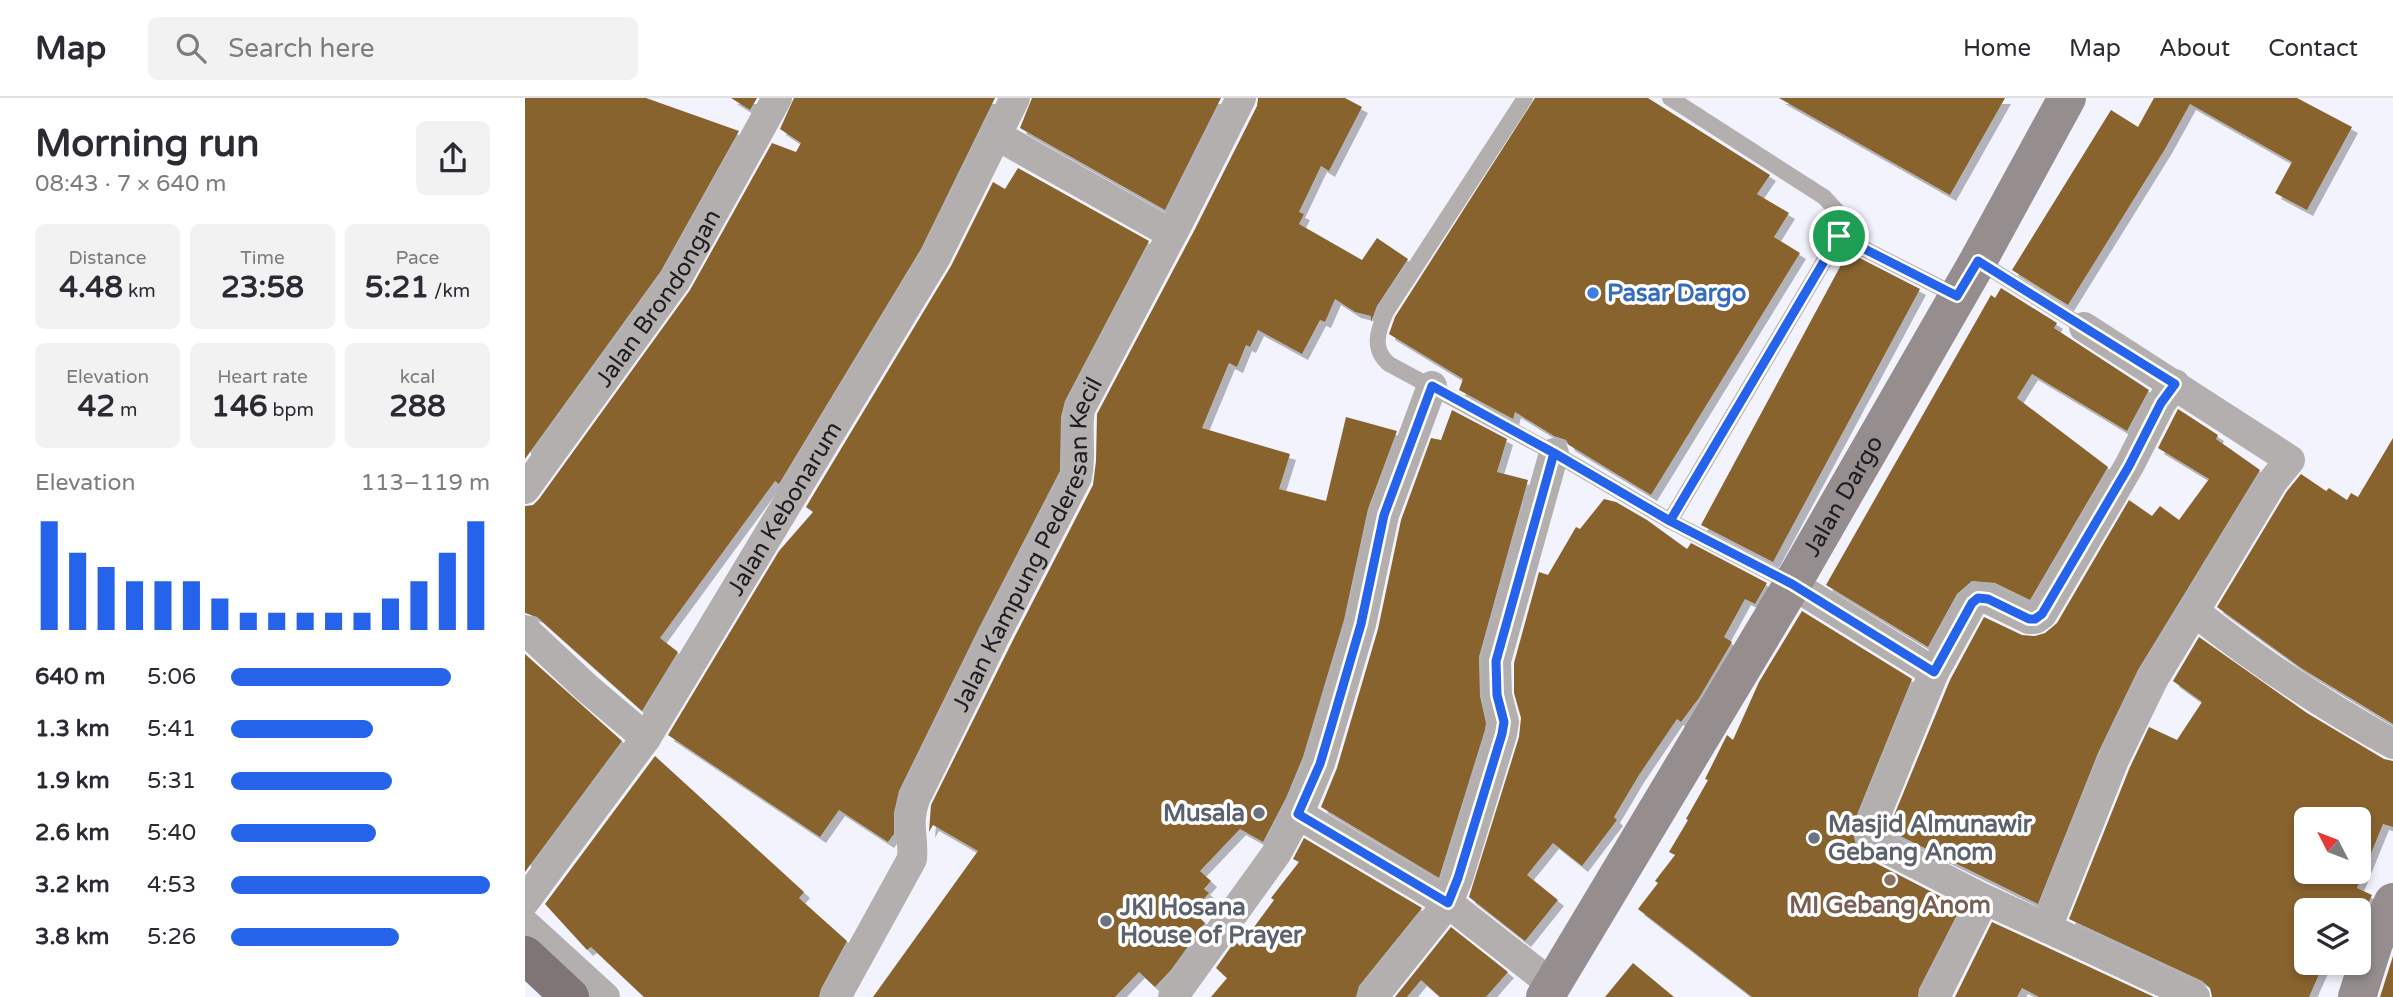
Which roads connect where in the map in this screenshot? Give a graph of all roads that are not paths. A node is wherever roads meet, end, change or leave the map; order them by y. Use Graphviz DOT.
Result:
graph roads {
  1 [pos="777,98"];
  2 [pos="1015,98"];
  3 [pos="1241,98"];
  4 [pos="1525,98"];
  5 [pos="1670,98"];
  6 [pos="2067,98"];
  7 [pos="996,135"];
  8 [pos="1172,234"];
  9 [pos="1839,236"];
  10 [pos="1978,261"];
  11 [pos="1957,296"];
  12 [pos="2084,327"];
  13 [pos="2175,384"];
  14 [pos="1432,386"];
  15 [pos="1554,453"];
  16 [pos="525,489"];
  17 [pos="1670,521"];
  18 [pos="1792,584"];
  19 [pos="2195,612"];
  20 [pos="525,630"];
  21 [pos="1934,672"];
  22 [pos="646,738"];
  23 [pos="2393,744"];
  24 [pos="1298,814"];
  25 [pos="1984,899"];
  26 [pos="525,901"];
  27 [pos="2393,902"];
  28 [pos="1448,903"];
  29 [pos="525,924"];
  30 [pos="2047,928"];
  31 [pos="525,955"];
  32 [pos="1549,991"];
  33 [pos="570,997"];
  34 [pos="605,997"];
  35 [pos="836,997"];
  36 [pos="1173,997"];
  37 [pos="1373,997"];
  38 [pos="1935,997"];
  39 [pos="2195,997"];
  40 [pos="2357,997"];
  1 -- 16 [label="street, Jalan Brondongan"];
  2 -- 7 [label="street, Jalan Kebonarum"];
  3 -- 8 [label="street, Jalan Kampung Pederesan Kecil"];
  4 -- 14 [label="lane"];
  5 -- 9 [label="lane"];
  6 -- 10 [label="street, Jalan Dargo"];
  7 -- 8 [label="street"];
  7 -- 22 [label="street, Jalan Kebonarum"];
  8 -- 35 [label="street, Jalan Kampung Pederesan Kecil"];
  9 -- 11 [label="lane"];
  9 -- 17 [label="lane"];
  10 -- 11 [label="street, Jalan Dargo"];
  10 -- 12 [label="lane"];
  11 -- 18 [label="street, Jalan Dargo"];
  12 -- 13 [label="street"];
  13 -- 19 [label="street"];
  13 -- 21 [label="street"];
  14 -- 15 [label="lane"];
  14 -- 24 [label="street"];
  15 -- 17 [label="lane"];
  15 -- 28 [label="street"];
  17 -- 18 [label="lane"];
  18 -- 21 [label="street"];
  18 -- 32 [label="street, Jalan Dargo"];
  19 -- 23 [label="street"];
  19 -- 30 [label="street"];
  20 -- 22 [label="street"];
  21 -- 25 [label="street"];
  22 -- 26 [label="street, Jalan Kebonarum"];
  24 -- 28 [label="street"];
  24 -- 36 [label="street"];
  25 -- 30 [label="street"];
  25 -- 38 [label="street"];
  27 -- 40 [label="street"];
  28 -- 32 [label="street"];
  28 -- 37 [label="street"];
  29 -- 34 [label="street"];
  30 -- 39 [label="street"];
  31 -- 33 [label="main road"];
}
